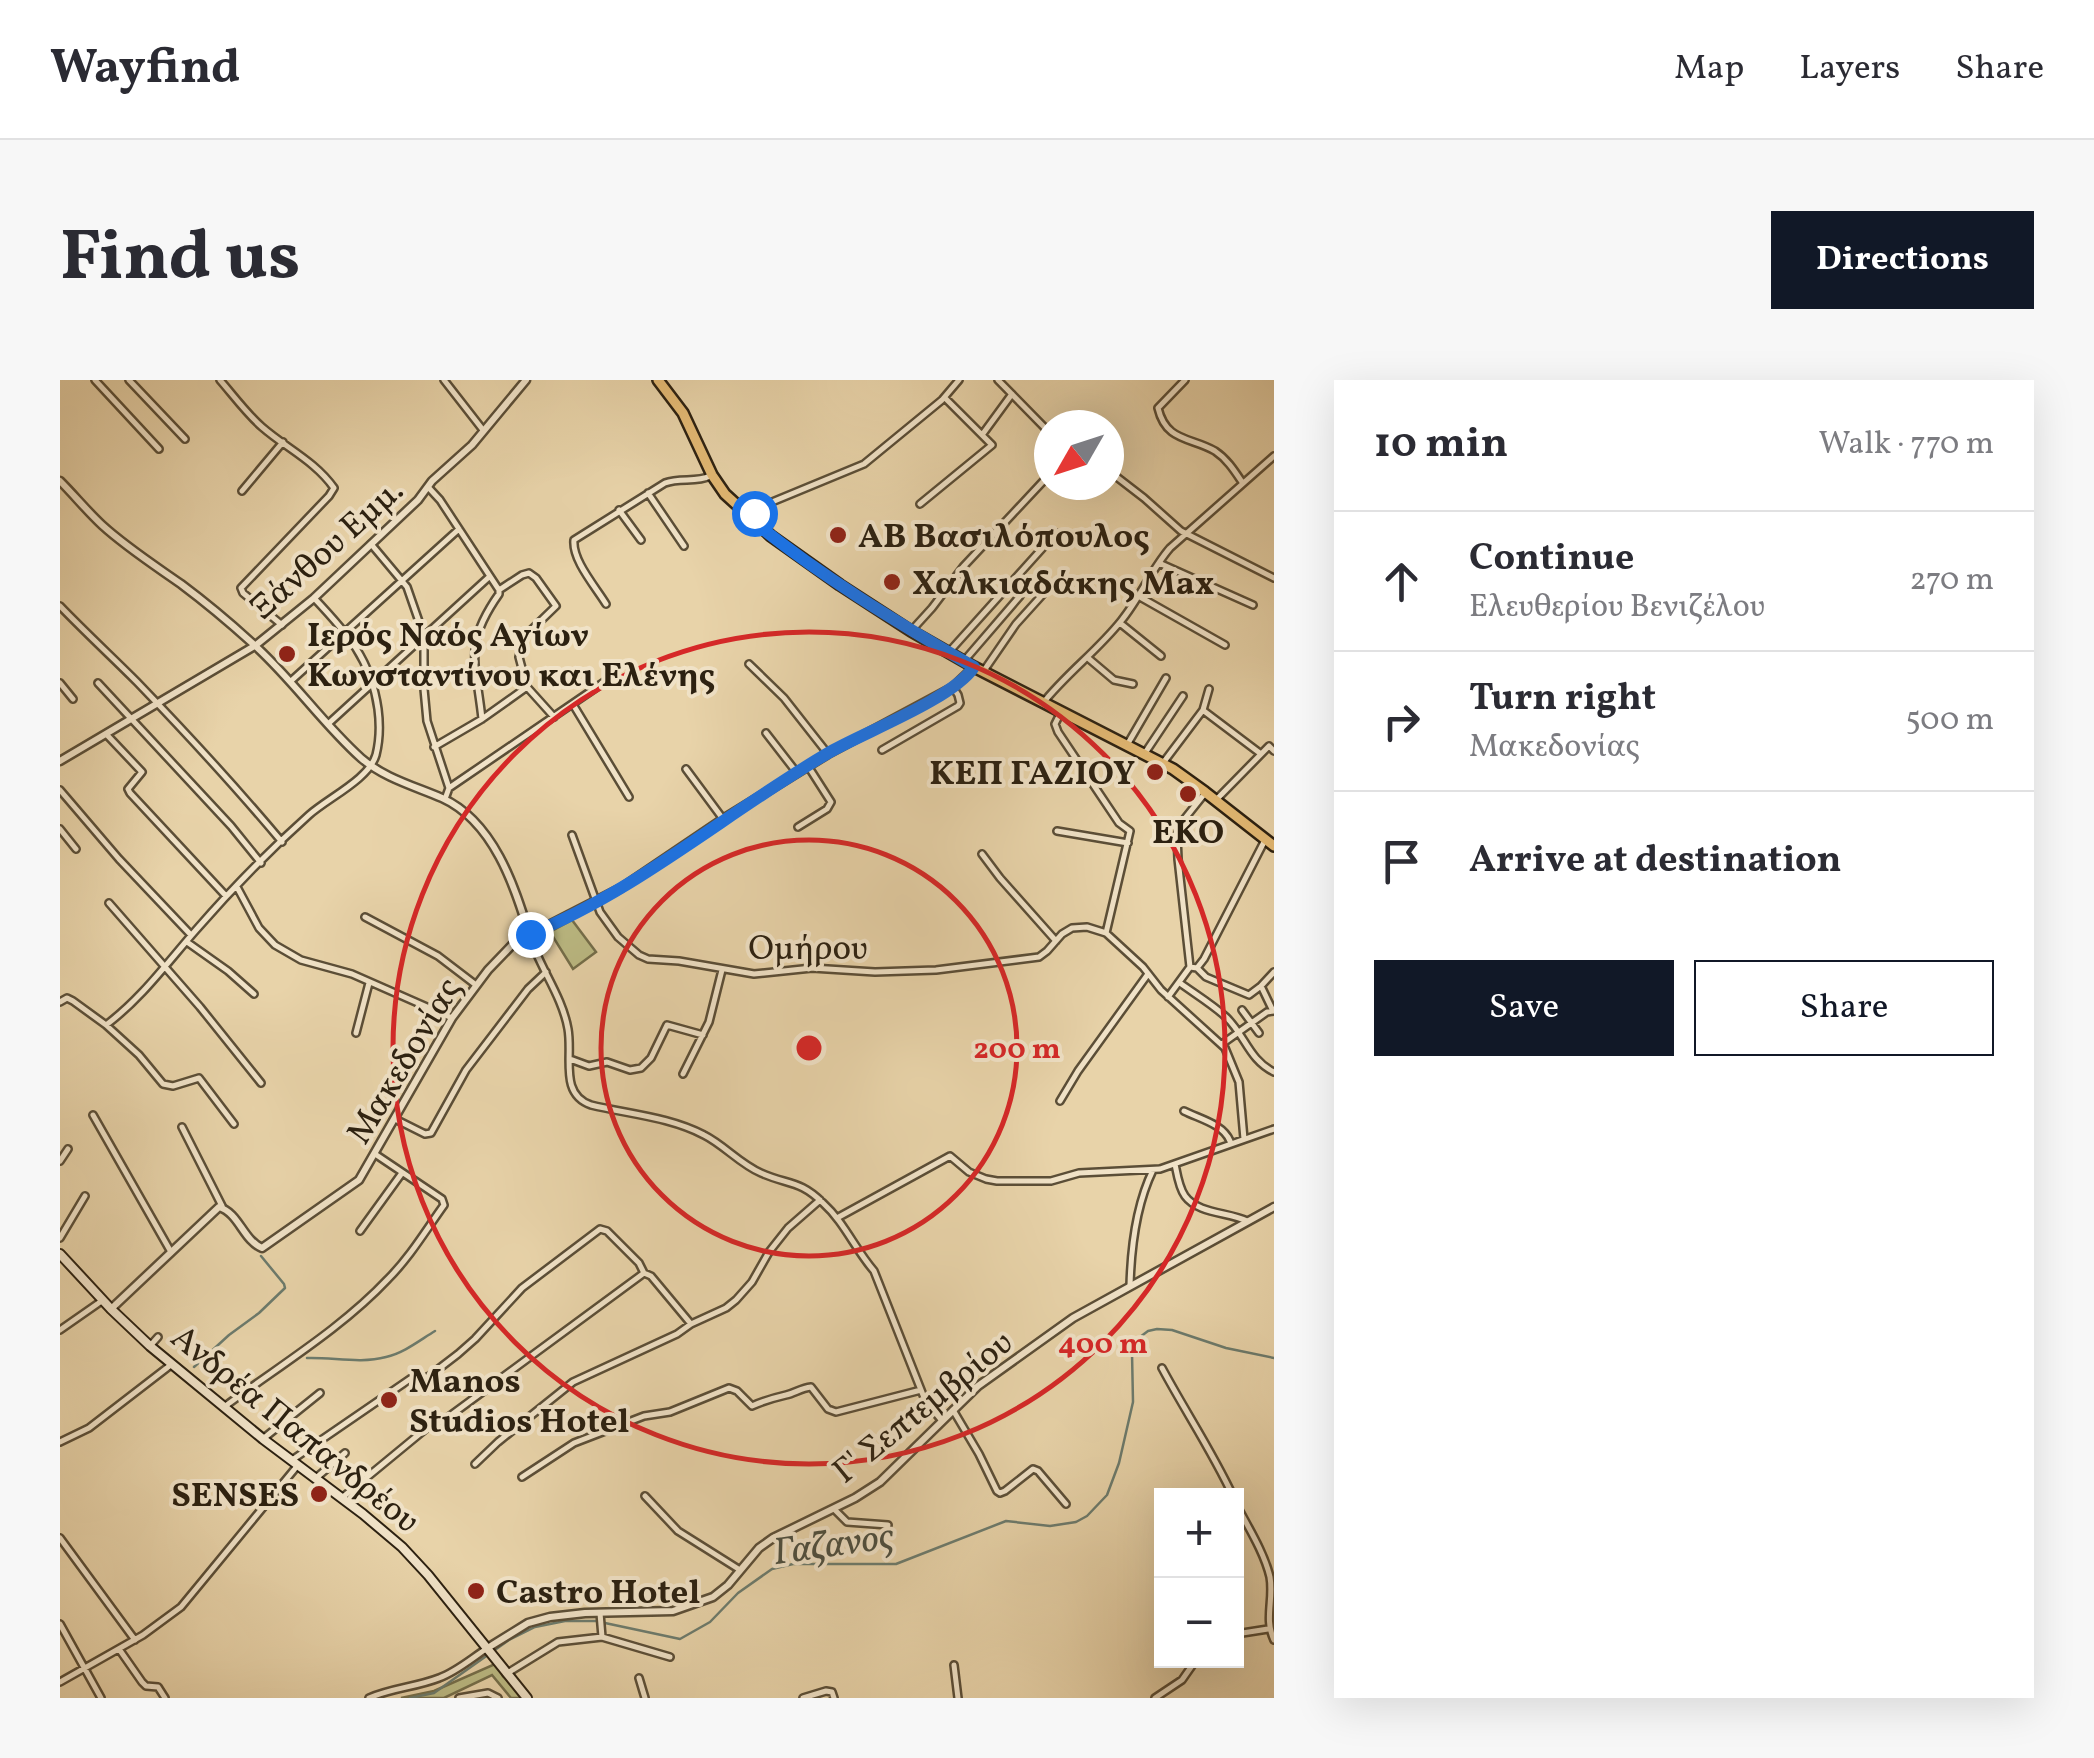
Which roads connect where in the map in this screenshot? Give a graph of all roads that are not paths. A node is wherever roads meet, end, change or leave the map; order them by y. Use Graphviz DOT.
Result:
graph roads {
  1 [pos="95,380"];
  2 [pos="129,380"];
  3 [pos="220,380"];
  4 [pos="444,380"];
  5 [pos="526,380"];
  6 [pos="658,380"];
  7 [pos="960,380"];
  8 [pos="998,380"];
  9 [pos="1185,380"];
  10 [pos="1012,394"];
  11 [pos="944,398"];
  12 [pos="1034,418"];
  13 [pos="484,430"];
  14 [pos="982,435"];
  15 [pos="185,439"];
  16 [pos="283,442"];
  17 [pos="159,449"];
  18 [pos="1274,456"];
  19 [pos="712,474"];
  20 [pos="60,481"];
  21 [pos="1124,483"];
  22 [pos="1243,484"];
  23 [pos="428,488"];
  24 [pos="1034,490"];
  25 [pos="242,491"];
  26 [pos="648,493"];
  27 [pos="920,504"];
  28 [pos="620,510"];
  29 [pos="749,518"];
  30 [pos="459,529"];
  31 [pos="1056,533"];
  32 [pos="1185,534"];
  33 [pos="641,540"];
  34 [pos="371,544"];
  35 [pos="684,546"];
  36 [pos="1159,563"];
  37 [pos="489,576"];
  38 [pos="1274,578"];
  39 [pos="402,580"];
  40 [pos="498,590"];
  41 [pos="1044,592"];
  42 [pos="1020,596"];
  43 [pos="1140,597"];
  44 [pos="314,598"];
  45 [pos="606,604"];
  46 [pos="1252,605"];
  47 [pos="60,606"];
  48 [pos="1120,623"];
  49 [pos="282,625"];
  50 [pos="911,630"];
  51 [pos="345,632"];
  52 [pos="424,636"];
  53 [pos="256,645"];
  54 [pos="1225,645"];
  55 [pos="949,652"];
  56 [pos="1161,656"];
  57 [pos="1088,658"];
  58 [pos="749,664"];
  59 [pos="974,666"];
  60 [pos="614,676"];
  61 [pos="1166,678"];
  62 [pos="290,682"];
  63 [pos="373,682"];
  64 [pos="60,683"];
  65 [pos="98,683"];
  66 [pos="1132,684"];
  67 [pos="527,687"];
  68 [pos="953,688"];
  69 [pos="1209,689"];
  70 [pos="1183,696"];
  71 [pos="74,699"];
  72 [pos="1043,703"];
  73 [pos="573,704"];
  74 [pos="158,705"];
  75 [pos="1203,710"];
  76 [pos="1061,712"];
  77 [pos="554,718"];
  78 [pos="134,719"];
  79 [pos="482,719"];
  80 [pos="328,724"];
  81 [pos="766,732"];
  82 [pos="108,734"];
  83 [pos="1127,744"];
  84 [pos="434,747"];
  85 [pos="882,750"];
  86 [pos="1274,750"];
  87 [pos="828,754"];
  88 [pos="1145,754"];
  89 [pos="1261,754"];
  90 [pos="60,761"];
  91 [pos="1163,763"];
  92 [pos="808,766"];
  93 [pos="372,767"];
  94 [pos="686,769"];
  95 [pos="798,773"];
  96 [pos="449,788"];
  97 [pos="60,790"];
  98 [pos="1206,792"];
  99 [pos="629,798"];
  100 [pos="444,799"];
  101 [pos="1216,800"];
  102 [pos="724,819"];
  103 [pos="798,827"];
  104 [pos="60,829"];
  105 [pos="1057,831"];
  106 [pos="572,834"];
  107 [pos="282,842"];
  108 [pos="1128,843"];
  109 [pos="1270,843"];
  110 [pos="76,849"];
  111 [pos="982,854"];
  112 [pos="262,863"];
  113 [pos="237,887"];
  114 [pos="226,896"];
  115 [pos="595,902"];
  116 [pos="108,904"];
  117 [pos="365,917"];
  118 [pos="1106,933"];
  119 [pos="530,934"];
  120 [pos="189,938"];
  121 [pos="1056,941"];
  122 [pos="1194,967"];
  123 [pos="164,968"];
  124 [pos="722,970"];
  125 [pos="546,972"];
  126 [pos="1274,972"];
  127 [pos="1148,974"];
  128 [pos="369,982"];
  129 [pos="1179,982"];
  130 [pos="476,985"];
  131 [pos="1261,986"];
  132 [pos="254,994"];
  133 [pos="1168,997"];
  134 [pos="60,1002"];
  135 [pos="1242,1010"];
  136 [pos="1274,1011"];
  137 [pos="452,1018"];
  138 [pos="1252,1022"];
  139 [pos="106,1025"];
  140 [pos="1238,1031"];
  141 [pos="356,1033"];
  142 [pos="1259,1033"];
  143 [pos="702,1035"];
  144 [pos="1222,1044"];
  145 [pos="570,1059"];
  146 [pos="1274,1072"];
  147 [pos="683,1074"];
  148 [pos="261,1082"];
  149 [pos="1060,1101"];
  150 [pos="1184,1111"];
  151 [pos="94,1114"];
  152 [pos="395,1118"];
  153 [pos="234,1124"];
  154 [pos="182,1127"];
  155 [pos="1274,1129"];
  156 [pos="1244,1139"];
  157 [pos="1231,1142"];
  158 [pos="68,1149"];
  159 [pos="375,1154"];
  160 [pos="60,1161"];
  161 [pos="1174,1164"];
  162 [pos="1153,1170"];
  163 [pos="402,1173"];
  164 [pos="85,1196"];
  165 [pos="820,1200"];
  166 [pos="222,1206"];
  167 [pos="1274,1207"];
  168 [pos="838,1218"];
  169 [pos="1248,1222"];
  170 [pos="360,1231"];
  171 [pos="60,1238"];
  172 [pos="171,1252"];
  173 [pos="60,1254"];
  174 [pos="64,1265"];
  175 [pos="644,1273"];
  176 [pos="1130,1286"];
  177 [pos="103,1300"];
  178 [pos="111,1310"];
  179 [pos="692,1324"];
  180 [pos="60,1330"];
  181 [pos="158,1337"];
  182 [pos="150,1346"];
  183 [pos="172,1364"];
  184 [pos="1162,1368"];
  185 [pos="921,1390"];
  186 [pos="320,1393"];
  187 [pos="224,1407"];
  188 [pos="953,1410"];
  189 [pos="942,1420"];
  190 [pos="263,1439"];
  191 [pos="60,1442"];
  192 [pos="344,1454"];
  193 [pos="294,1463"];
  194 [pos="475,1464"];
  195 [pos="522,1477"];
  196 [pos="316,1478"];
  197 [pos="1228,1488"];
  198 [pos="645,1496"];
  199 [pos="342,1498"];
  200 [pos="1066,1504"];
  201 [pos="834,1509"];
  202 [pos="1244,1521"];
  203 [pos="888,1525"];
  204 [pos="60,1538"];
  205 [pos="68,1548"];
  206 [pos="60,1552"];
  207 [pos="740,1570"];
  208 [pos="600,1617"];
  209 [pos="60,1624"];
  210 [pos="1269,1629"];
  211 [pos="1244,1633"];
  212 [pos="602,1635"];
  213 [pos="135,1640"];
  214 [pos="1274,1640"];
  215 [pos="118,1650"];
  216 [pos="488,1650"];
  217 [pos="670,1656"];
  218 [pos="954,1665"];
  219 [pos="84,1668"];
  220 [pos="1190,1668"];
  221 [pos="504,1671"];
  222 [pos="639,1678"];
  223 [pos="60,1682"];
  224 [pos="101,1698"];
  225 [pos="166,1698"];
  226 [pos="369,1698"];
  227 [pos="458,1698"];
  228 [pos="498,1698"];
  229 [pos="527,1698"];
  230 [pos="644,1698"];
  231 [pos="803,1698"];
  232 [pos="834,1698"];
  233 [pos="958,1698"];
  234 [pos="1155,1698"];
  1 -- 17 [label="street"];
  2 -- 15 [label="street"];
  3 -- 16 [label="street"];
  4 -- 13 [label="street"];
  5 -- 13 [label="street, Ξάνθου Εμμ."];
  6 -- 19 [label="main road"];
  7 -- 11 [label="street"];
  8 -- 10 [label="street"];
  9 -- 22 [label="street"];
  10 -- 12 [label="street"];
  10 -- 14 [label="street"];
  11 -- 14 [label="street"];
  11 -- 29 [label="street"];
  13 -- 23 [label="street, Ξάνθου Εμμ."];
  14 -- 27 [label="street"];
  16 -- 25 [label="street"];
  16 -- 49 [label="street"];
  18 -- 22 [label="street"];
  19 -- 26 [label="street"];
  19 -- 29 [label="main road"];
  20 -- 53 [label="street"];
  21 -- 32 [label="street"];
  22 -- 32 [label="street"];
  23 -- 30 [label="street"];
  23 -- 34 [label="street, Ξάνθου Εμμ."];
  24 -- 50 [label="street"];
  26 -- 28 [label="street"];
  26 -- 35 [label="street"];
  28 -- 33 [label="street"];
  28 -- 45 [label="street"];
  29 -- 50 [label="main road"];
  30 -- 37 [label="street"];
  30 -- 39 [label="street"];
  31 -- 55 [label="street"];
  32 -- 36 [label="street"];
  32 -- 38 [label="street"];
  34 -- 39 [label="street"];
  34 -- 44 [label="street, Ξάνθου Εμμ."];
  36 -- 43 [label="street"];
  36 -- 46 [label="street"];
  37 -- 40 [label="street"];
  37 -- 52 [label="street"];
  39 -- 51 [label="street"];
  39 -- 52 [label="street"];
  40 -- 67 [label="street"];
  40 -- 79 [label="street"];
  41 -- 59 [label="street"];
  42 -- 59 [label="street"];
  43 -- 48 [label="street"];
  43 -- 54 [label="street"];
  44 -- 49 [label="street, Ξάνθου Εμμ."];
  44 -- 51 [label="street"];
  47 -- 74 [label="street"];
  48 -- 56 [label="street"];
  48 -- 57 [label="street"];
  49 -- 53 [label="street, Ξάνθου Εμμ."];
  50 -- 55 [label="main road"];
  51 -- 62 [label="street"];
  51 -- 63 [label="street"];
  52 -- 63 [label="street"];
  52 -- 84 [label="street"];
  53 -- 62 [label="street"];
  53 -- 74 [label="street, Ξάνθου Εμμ."];
  55 -- 59 [label="main road"];
  57 -- 66 [label="street"];
  57 -- 72 [label="street"];
  58 -- 87 [label="street"];
  59 -- 68 [label="street, Μακεδονίας"];
  59 -- 72 [label="main road"];
  60 -- 73 [label="street"];
  61 -- 83 [label="street"];
  62 -- 80 [label="street"];
  63 -- 80 [label="street"];
  63 -- 93 [label="street"];
  64 -- 71 [label="street"];
  65 -- 78 [label="street"];
  67 -- 77 [label="street"];
  67 -- 79 [label="street"];
  68 -- 85 [label="street"];
  68 -- 87 [label="street, Μακεδονίας"];
  69 -- 75 [label="street"];
  70 -- 88 [label="street"];
  72 -- 76 [label="main road"];
  73 -- 77 [label="street"];
  73 -- 99 [label="street"];
  74 -- 78 [label="street, Ξάνθου Εμμ."];
  74 -- 107 [label="street"];
  75 -- 89 [label="street"];
  75 -- 91 [label="street"];
  76 -- 83 [label="main road"];
  76 -- 108 [label="street"];
  77 -- 96 [label="street"];
  78 -- 82 [label="street, Ξάνθου Εμμ."];
  78 -- 112 [label="street"];
  79 -- 84 [label="street"];
  80 -- 93 [label="street"];
  81 -- 95 [label="street"];
  82 -- 90 [label="street, Ξάνθου Εμμ."];
  82 -- 114 [label="street"];
  83 -- 88 [label="main road"];
  84 -- 96 [label="street"];
  86 -- 89 [label="street"];
  87 -- 92 [label="street, Μακεδονίας"];
  88 -- 91 [label="main road"];
  89 -- 101 [label="street"];
  91 -- 98 [label="main road"];
  92 -- 95 [label="street, Μακεδονίας"];
  92 -- 103 [label="street"];
  93 -- 100 [label="street"];
  93 -- 107 [label="street"];
  94 -- 102 [label="street"];
  95 -- 102 [label="street, Μακεδονίας"];
  96 -- 100 [label="street"];
  97 -- 120 [label="street"];
  98 -- 101 [label="main road"];
  98 -- 122 [label="street"];
  100 -- 119 [label="street"];
  101 -- 109 [label="main road"];
  102 -- 115 [label="street, Μακεδονίας"];
  104 -- 110 [label="street"];
  105 -- 108 [label="street"];
  106 -- 115 [label="street, Ομήρου"];
  107 -- 112 [label="street"];
  108 -- 118 [label="street"];
  109 -- 122 [label="street"];
  111 -- 121 [label="street"];
  112 -- 113 [label="street"];
  113 -- 114 [label="street"];
  113 -- 128 [label="street"];
  114 -- 120 [label="street"];
  115 -- 119 [label="street, Μακεδονίας"];
  115 -- 124 [label="street, Ομήρου"];
  116 -- 123 [label="street"];
  117 -- 130 [label="street"];
  118 -- 121 [label="street, Ομήρου"];
  118 -- 127 [label="street"];
  119 -- 125 [label="street"];
  119 -- 130 [label="street, Μακεδονίας"];
  120 -- 123 [label="street"];
  120 -- 132 [label="street"];
  121 -- 124 [label="street, Ομήρου"];
  122 -- 129 [label="street"];
  122 -- 131 [label="street"];
  123 -- 139 [label="street"];
  123 -- 148 [label="street"];
  124 -- 143 [label="street"];
  125 -- 145 [label="street"];
  125 -- 152 [label="street"];
  126 -- 131 [label="street"];
  127 -- 133 [label="street"];
  127 -- 149 [label="street"];
  128 -- 137 [label="street"];
  128 -- 141 [label="street"];
  129 -- 133 [label="street"];
  129 -- 140 [label="street"];
  130 -- 137 [label="street, Μακεδονίας"];
  131 -- 136 [label="street"];
  133 -- 144 [label="street"];
  134 -- 139 [label="street"];
  135 -- 138 [label="street"];
  136 -- 138 [label="street"];
  137 -- 152 [label="street, Μακεδονίας"];
  138 -- 140 [label="street"];
  138 -- 142 [label="street"];
  139 -- 153 [label="street"];
  140 -- 144 [label="street"];
  140 -- 146 [label="street"];
  143 -- 145 [label="street"];
  143 -- 147 [label="street"];
  144 -- 156 [label="street"];
  145 -- 165 [label="street"];
  150 -- 157 [label="street"];
  151 -- 172 [label="street"];
  152 -- 159 [label="street, Μακεδονίας"];
  154 -- 166 [label="street"];
  155 -- 156 [label="street"];
  156 -- 157 [label="street"];
  157 -- 161 [label="street"];
  158 -- 160 [label="street"];
  159 -- 163 [label="street"];
  159 -- 166 [label="street, Μακεδονίας"];
  161 -- 162 [label="street"];
  161 -- 169 [label="street"];
  162 -- 168 [label="street"];
  162 -- 176 [label="street"];
  163 -- 170 [label="street"];
  163 -- 187 [label="street"];
  164 -- 171 [label="street"];
  165 -- 168 [label="street"];
  165 -- 179 [label="street"];
  166 -- 172 [label="street"];
  167 -- 169 [label="street, Γ' Σεπτεμβρίου"];
  168 -- 185 [label="street"];
  169 -- 176 [label="street, Γ' Σεπτεμβρίου"];
  172 -- 178 [label="street"];
  173 -- 174 [label="main road, Ανδρέα Παπανδρέου"];
  174 -- 177 [label="main road, Ανδρέα Παπανδρέου"];
  175 -- 179 [label="street"];
  175 -- 193 [label="street"];
  175 -- 199 [label="street"];
  176 -- 188 [label="street, Γ' Σεπτεμβρίου"];
  177 -- 178 [label="main road, Ανδρέα Παπανδρέου"];
  177 -- 180 [label="street"];
  178 -- 182 [label="main road, Ανδρέα Παπανδρέου"];
  179 -- 194 [label="street"];
  181 -- 182 [label="street"];
  182 -- 183 [label="main road, Ανδρέα Παπανδρέου"];
  183 -- 187 [label="main road, Ανδρέα Παπανδρέου"];
  183 -- 191 [label="street"];
  184 -- 197 [label="street"];
  185 -- 189 [label="street"];
  185 -- 195 [label="street"];
  186 -- 190 [label="street"];
  187 -- 190 [label="main road, Ανδρέα Παπανδρέου"];
  188 -- 189 [label="street, Γ' Σεπτεμβρίου"];
  188 -- 200 [label="street"];
  189 -- 201 [label="street, Γ' Σεπτεμβρίου"];
  190 -- 193 [label="main road, Ανδρέα Παπανδρέου"];
  192 -- 196 [label="street"];
  193 -- 196 [label="main road, Ανδρέα Παπανδρέου"];
  193 -- 213 [label="street"];
  196 -- 199 [label="main road, Ανδρέα Παπανδρέου"];
  198 -- 207 [label="street"];
  199 -- 216 [label="main road, Ανδρέα Παπανδρέου"];
  201 -- 203 [label="street"];
  201 -- 207 [label="street, Γ' Σεπτεμβρίου"];
  202 -- 210 [label="street"];
  204 -- 205 [label="street"];
  205 -- 206 [label="street"];
  205 -- 213 [label="street"];
  207 -- 208 [label="street, Γ' Σεπτεμβρίου"];
  208 -- 212 [label="street"];
  208 -- 216 [label="street, Γ' Σεπτεμβρίου"];
  209 -- 219 [label="street"];
  210 -- 211 [label="street"];
  210 -- 214 [label="street"];
  212 -- 217 [label="street"];
  212 -- 221 [label="street"];
  213 -- 215 [label="street"];
  215 -- 219 [label="street"];
  215 -- 225 [label="street"];
  216 -- 221 [label="main road, Ανδρέα Παπανδρέου"];
  216 -- 226 [label="street"];
  218 -- 233 [label="street"];
  219 -- 223 [label="street"];
  219 -- 224 [label="street"];
  220 -- 234 [label="street"];
  221 -- 229 [label="main road, Ανδρέα Παπανδρέου"];
  222 -- 230 [label="street"];
  227 -- 228 [label="street"];
  231 -- 232 [label="street"];
}
